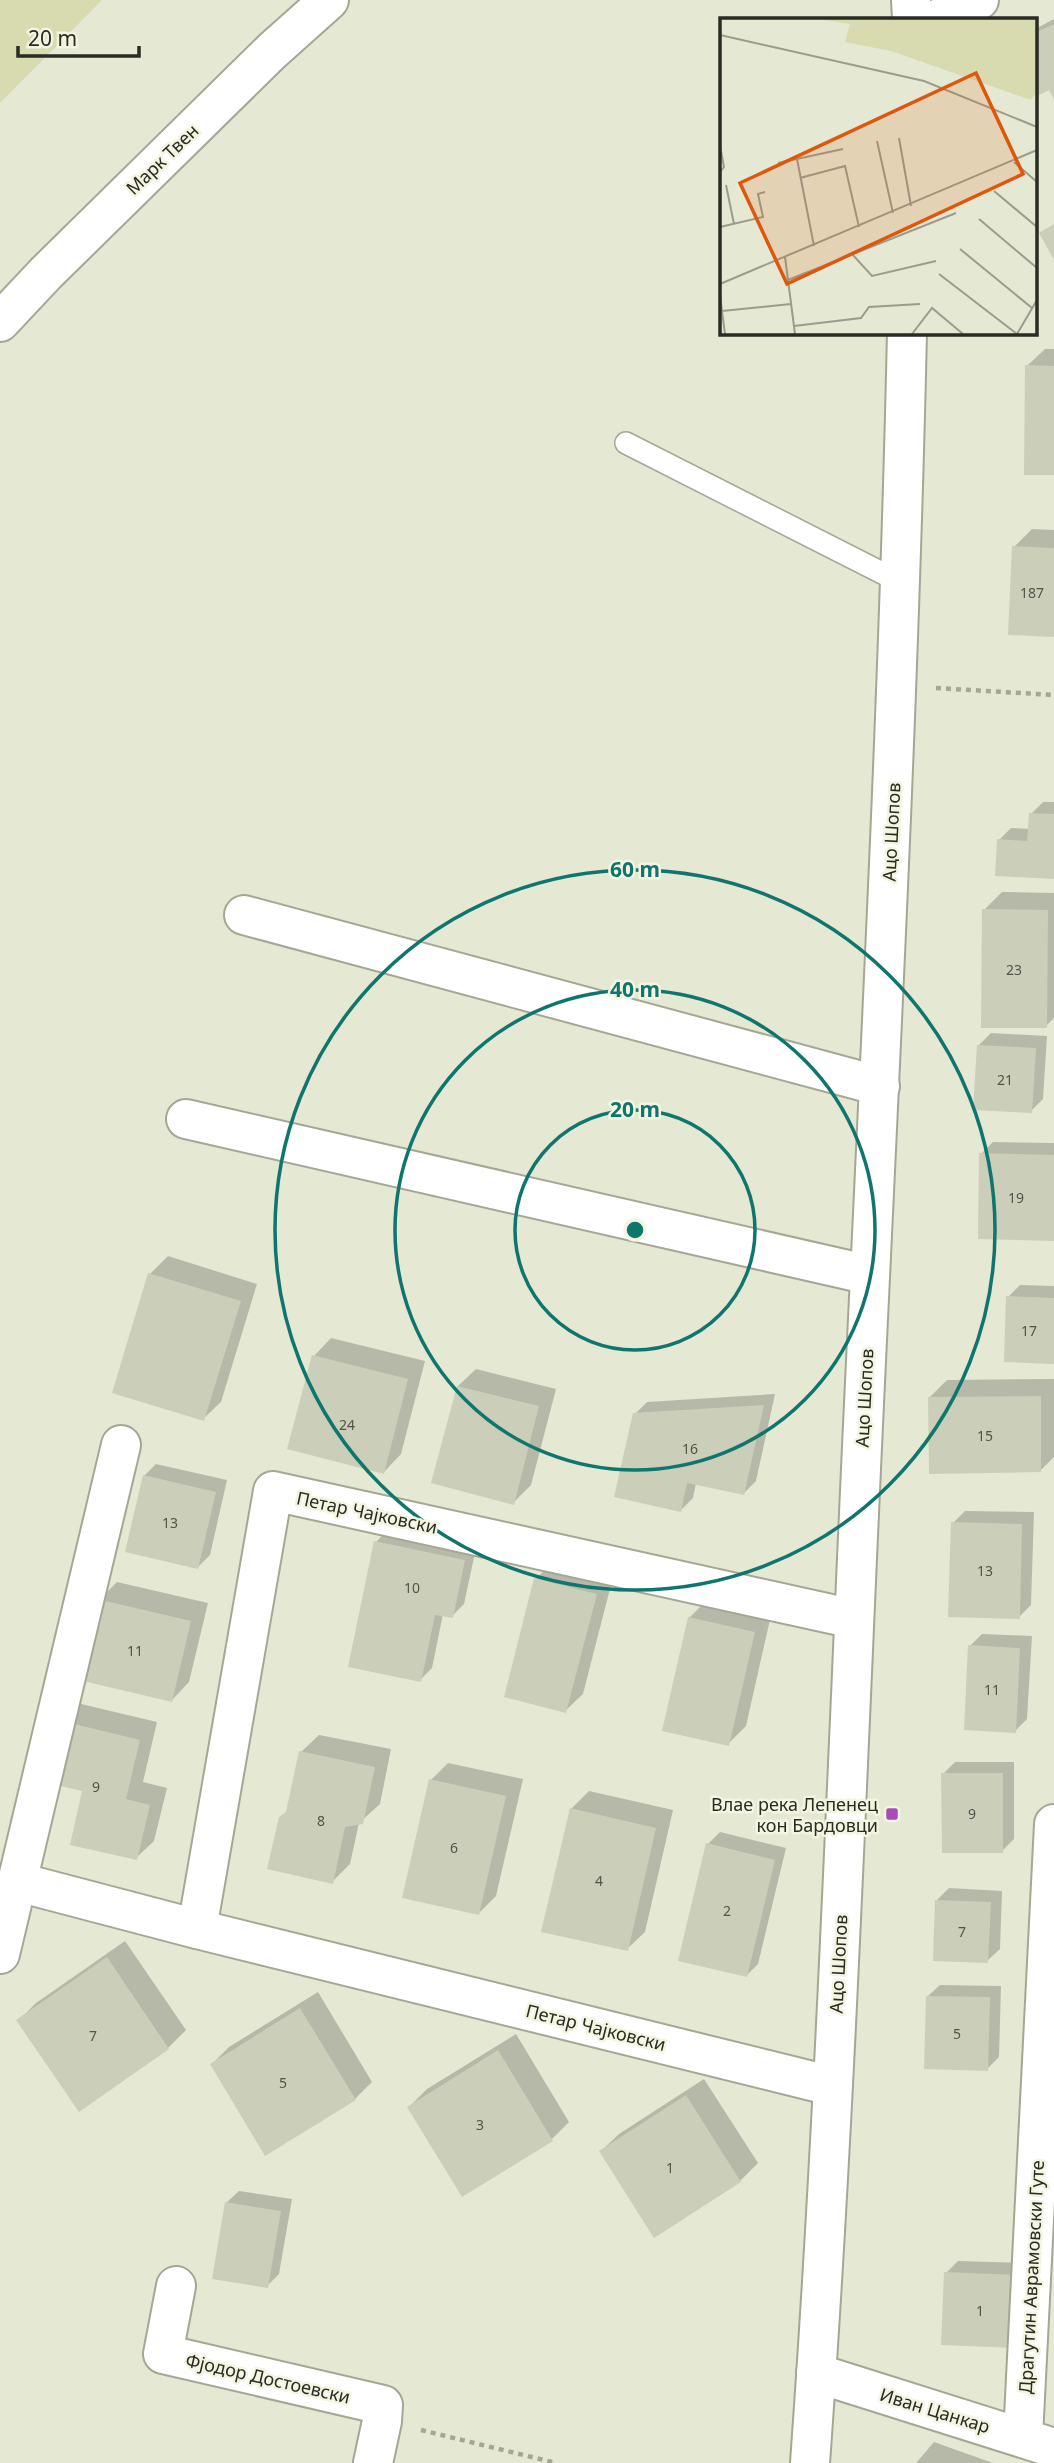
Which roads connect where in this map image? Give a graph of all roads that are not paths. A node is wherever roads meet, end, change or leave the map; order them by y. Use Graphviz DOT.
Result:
graph roads {
  1 [pos="329,0"];
  2 [pos="911,0"];
  3 [pos="979,0"];
  4 [pos="912,18"];
  5 [pos="939,18"];
  6 [pos="0,322"];
  7 [pos="907,334"];
  8 [pos="626,443"];
  9 [pos="902,583"];
  10 [pos="244,915"];
  11 [pos="880,1086"];
  12 [pos="186,1119"];
  13 [pos="870,1275"];
  14 [pos="121,1445"];
  15 [pos="854,1619"];
  16 [pos="1054,1824"];
  17 [pos="18,1882"];
  18 [pos="197,1928"];
  19 [pos="0,1954"];
  20 [pos="832,2086"];
  21 [pos="176,2286"];
  22 [pos="816,2373"];
  23 [pos="1039,2443"];
  24 [pos="373,2463"];
  25 [pos="810,2463"];
  1 -- 6 [label="street, Марк Твен"];
  2 -- 4 [label="street"];
  3 -- 5 [label="street"];
  7 -- 9 [label="street, Ацо Шопов"];
  8 -- 9 [label="lane"];
  9 -- 11 [label="street, Ацо Шопов"];
  10 -- 11 [label="street"];
  11 -- 13 [label="street, Ацо Шопов"];
  12 -- 13 [label="street"];
  13 -- 15 [label="street, Ацо Шопов"];
  14 -- 17 [label="street"];
  15 -- 18 [label="street, Петар Чајковски"];
  15 -- 20 [label="street, Ацо Шопов"];
  16 -- 23 [label="street, Драгутин Аврамовски Гуте"];
  17 -- 18 [label="street, Петар Чајковски"];
  17 -- 19 [label="street"];
  18 -- 20 [label="street, Петар Чајковски"];
  20 -- 22 [label="street, Ацо Шопов"];
  21 -- 24 [label="street, Фјодор Достоевски"];
  22 -- 23 [label="street, Иван Цанкар"];
  22 -- 25 [label="street, Ацо Шопов"];
}
